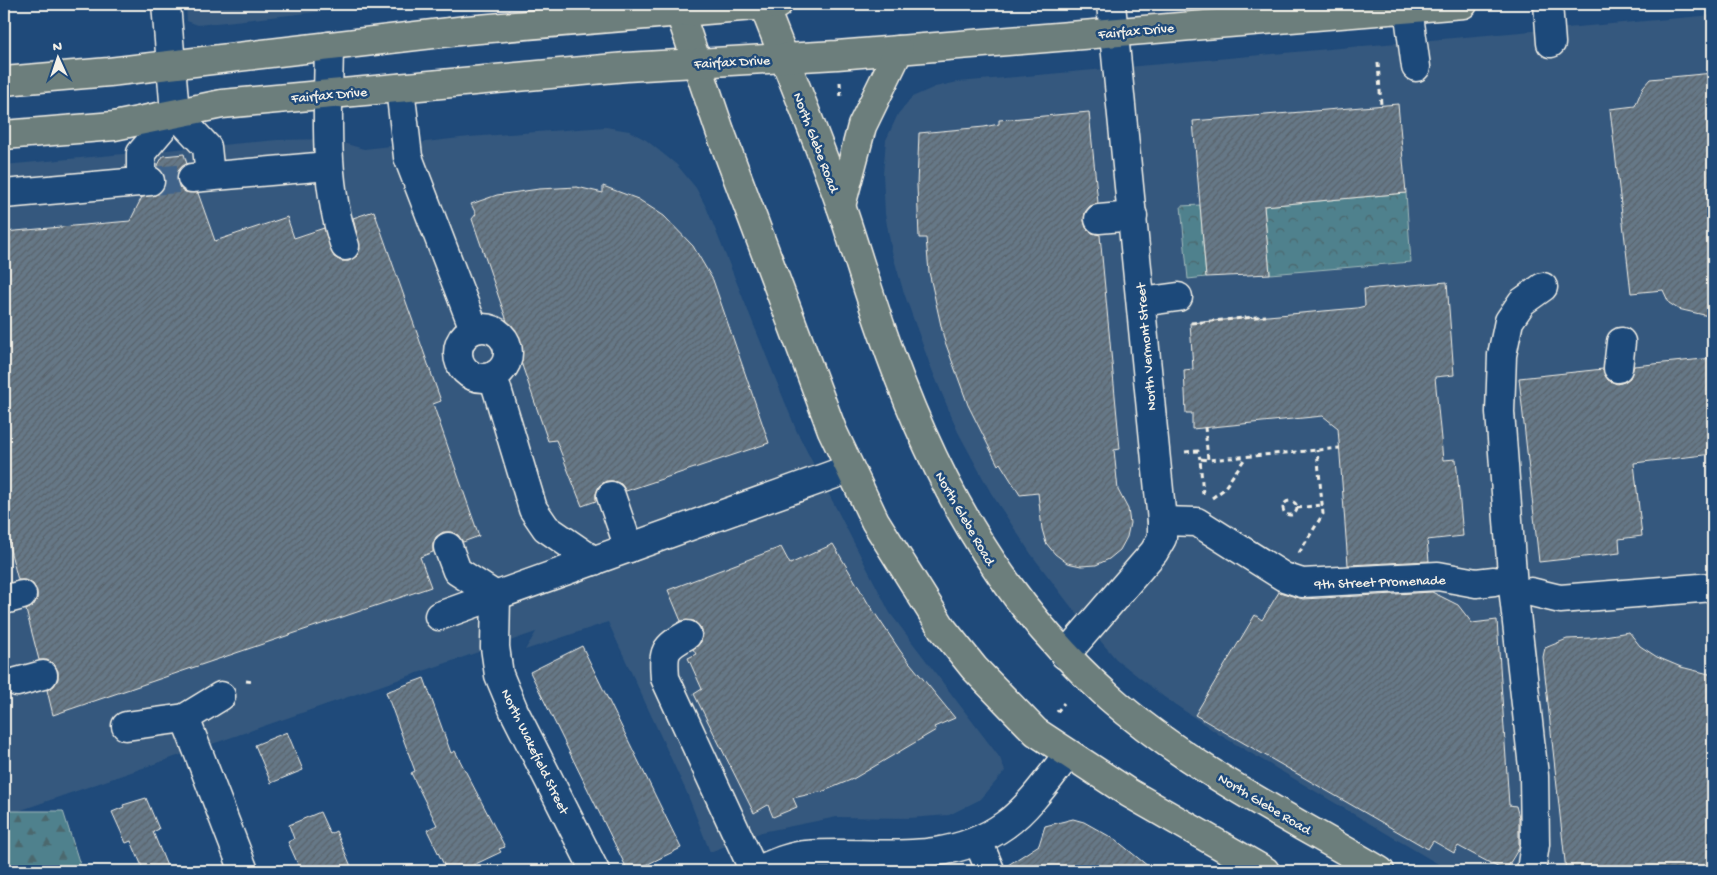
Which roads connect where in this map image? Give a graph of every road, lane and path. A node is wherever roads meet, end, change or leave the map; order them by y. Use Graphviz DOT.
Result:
graph roads {
  1 [pos="166,4"];
  2 [pos="768,4"];
  3 [pos="1111,4"];
  4 [pos="1463,4"];
  5 [pos="1548,4"];
  6 [pos="678,8"];
  7 [pos="1408,8"];
  8 [pos="1115,32"];
  9 [pos="1551,43"];
  10 [pos="329,46"];
  11 [pos="899,50"];
  12 [pos="784,58"];
  13 [pos="697,63"];
  14 [pos="1378,63"];
  15 [pos="171,64"];
  16 [pos="1416,67"];
  17 [pos="840,76"];
  18 [pos="4,81"];
  19 [pos="400,88"];
  20 [pos="328,94"];
  21 [pos="841,99"];
  22 [pos="1381,105"];
  23 [pos="175,113"];
  24 [pos="4,135"];
  25 [pos="328,166"];
  26 [pos="4,194"];
  27 [pos="841,206"];
  28 [pos="1133,216"];
  29 [pos="1099,219"];
  30 [pos="345,246"];
  31 [pos="1543,287"];
  32 [pos="1178,297"];
  33 [pos="1141,302"];
  34 [pos="1266,316"];
  35 [pos="1184,324"];
  36 [pos="474,329"];
  37 [pos="493,376"];
  38 [pos="1205,427"];
  39 [pos="1340,448"];
  40 [pos="1317,450"];
  41 [pos="1180,452"];
  42 [pos="1247,456"];
  43 [pos="1200,460"];
  44 [pos="1208,460"];
  45 [pos="849,470"];
  46 [pos="611,496"];
  47 [pos="1322,505"];
  48 [pos="1297,508"];
  49 [pos="1198,514"];
  50 [pos="1162,521"];
  51 [pos="448,547"];
  52 [pos="629,548"];
  53 [pos="594,561"];
  54 [pos="1284,578"];
  55 [pos="1494,581"];
  56 [pos="1713,587"];
  57 [pos="1532,592"];
  58 [pos="496,596"];
  59 [pos="439,616"];
  60 [pos="687,635"];
  61 [pos="1065,656"];
  62 [pos="43,675"];
  63 [pos="17,682"];
  64 [pos="221,696"];
  65 [pos="1064,703"];
  66 [pos="1055,714"];
  67 [pos="185,718"];
  68 [pos="126,726"];
  69 [pos="1068,754"];
  70 [pos="978,841"];
  71 [pos="948,861"];
  72 [pos="990,870"];
  73 [pos="244,871"];
  74 [pos="595,871"];
  75 [pos="755,871"];
  76 [pos="1265,871"];
  77 [pos="1380,871"];
  78 [pos="1531,871"];
  1 -- 15 [label="street"];
  2 -- 6 [label="main road"];
  2 -- 12 [label="main road, North Glebe Road"];
  3 -- 8 [label="street, North Vermont Street"];
  4 -- 7 [label="main road, Fairfax Drive"];
  5 -- 9 [label="street"];
  6 -- 10 [label="main road"];
  6 -- 13 [label="main road"];
  7 -- 8 [label="main road, Fairfax Drive"];
  7 -- 16 [label="street"];
  8 -- 11 [label="main road, Fairfax Drive"];
  8 -- 28 [label="street, North Vermont Street"];
  10 -- 15 [label="main road"];
  10 -- 20 [label="street"];
  11 -- 12 [label="main road, Fairfax Drive"];
  11 -- 27 [label="main road"];
  12 -- 13 [label="main road, Fairfax Drive"];
  12 -- 27 [label="main road, North Glebe Road"];
  13 -- 19 [label="main road, Fairfax Drive"];
  13 -- 45 [label="main road"];
  14 -- 22 [label="path"];
  15 -- 18 [label="main road"];
  15 -- 23 [label="street"];
  17 -- 21 [label="path"];
  19 -- 20 [label="main road, Fairfax Drive"];
  19 -- 36 [label="street"];
  20 -- 23 [label="main road, Fairfax Drive"];
  20 -- 25 [label="street"];
  23 -- 24 [label="main road, Fairfax Drive"];
  23 -- 25 [label="street"];
  23 -- 26 [label="street"];
  25 -- 30 [label="street"];
  27 -- 61 [label="main road, North Glebe Road"];
  28 -- 29 [label="street"];
  28 -- 33 [label="street, North Vermont Street"];
  31 -- 78 [label="street"];
  32 -- 33 [label="street"];
  33 -- 50 [label="street, North Vermont Street"];
  34 -- 35 [label="path"];
  36 -- 37 [label="street"];
  36 -- 37 [label="street"];
  37 -- 53 [label="street"];
  38 -- 44 [label="path"];
  39 -- 40 [label="path"];
  40 -- 42 [label="path"];
  40 -- 47 [label="path"];
  41 -- 43 [label="path"];
  42 -- 44 [label="path"];
  42 -- 49 [label="path"];
  43 -- 44 [label="path"];
  43 -- 49 [label="path"];
  45 -- 52 [label="street"];
  45 -- 69 [label="main road"];
  46 -- 52 [label="street"];
  47 -- 48 [label="path"];
  47 -- 54 [label="path"];
  48 -- 48 [label="path"];
  49 -- 50 [label="street"];
  49 -- 54 [label="street, 9th Street Promenade"];
  50 -- 61 [label="street, North Vermont Street"];
  51 -- 58 [label="street"];
  52 -- 53 [label="street"];
  53 -- 58 [label="street"];
  54 -- 55 [label="street, 9th Street Promenade"];
  56 -- 57 [label="street"];
  58 -- 59 [label="street"];
  58 -- 74 [label="street, North Wakefield Street"];
  60 -- 75 [label="street"];
  61 -- 77 [label="main road, North Glebe Road"];
  62 -- 63 [label="street"];
  64 -- 67 [label="street"];
  65 -- 66 [label="path"];
  67 -- 68 [label="street"];
  67 -- 73 [label="street"];
  69 -- 70 [label="street"];
  69 -- 76 [label="main road"];
  70 -- 71 [label="street"];
  70 -- 72 [label="street"];
  71 -- 75 [label="street"];
}
